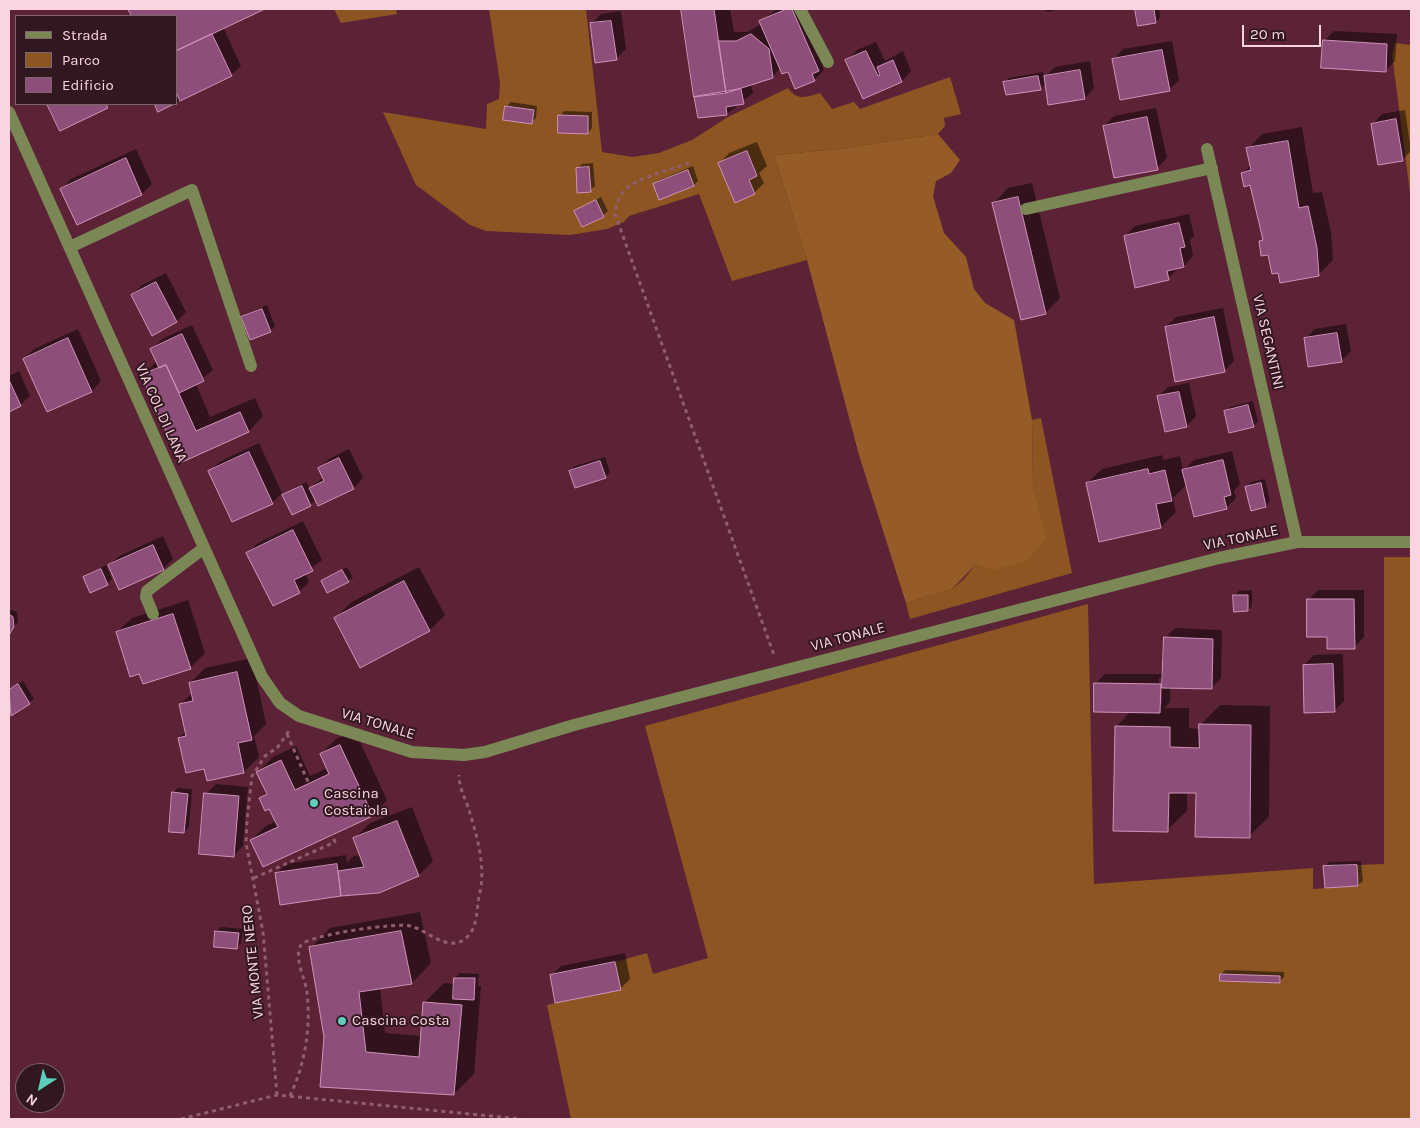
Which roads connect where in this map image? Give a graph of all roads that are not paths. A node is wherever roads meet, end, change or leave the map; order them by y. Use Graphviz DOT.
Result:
graph roads {
  1 [pos="800,9"];
  2 [pos="828,62"];
  3 [pos="9,112"];
  4 [pos="1207,150"];
  5 [pos="1212,168"];
  6 [pos="1026,209"];
  7 [pos="70,247"];
  8 [pos="251,366"];
  9 [pos="1297,542"];
  10 [pos="1411,542"];
  11 [pos="204,548"];
  12 [pos="153,614"];
  13 [pos="299,716"];
  1 -- 2 [label="street"];
  3 -- 7 [label="street, VIA COL DI LANA"];
  4 -- 5 [label="street, VIA SEGANTINI"];
  5 -- 6 [label="street"];
  5 -- 9 [label="street, VIA SEGANTINI"];
  7 -- 8 [label="street"];
  7 -- 11 [label="street, VIA COL DI LANA"];
  9 -- 10 [label="street, VIA TONALE"];
  9 -- 13 [label="street, VIA TONALE"];
  11 -- 12 [label="street"];
  11 -- 13 [label="street, VIA COL DI LANA"];
}
